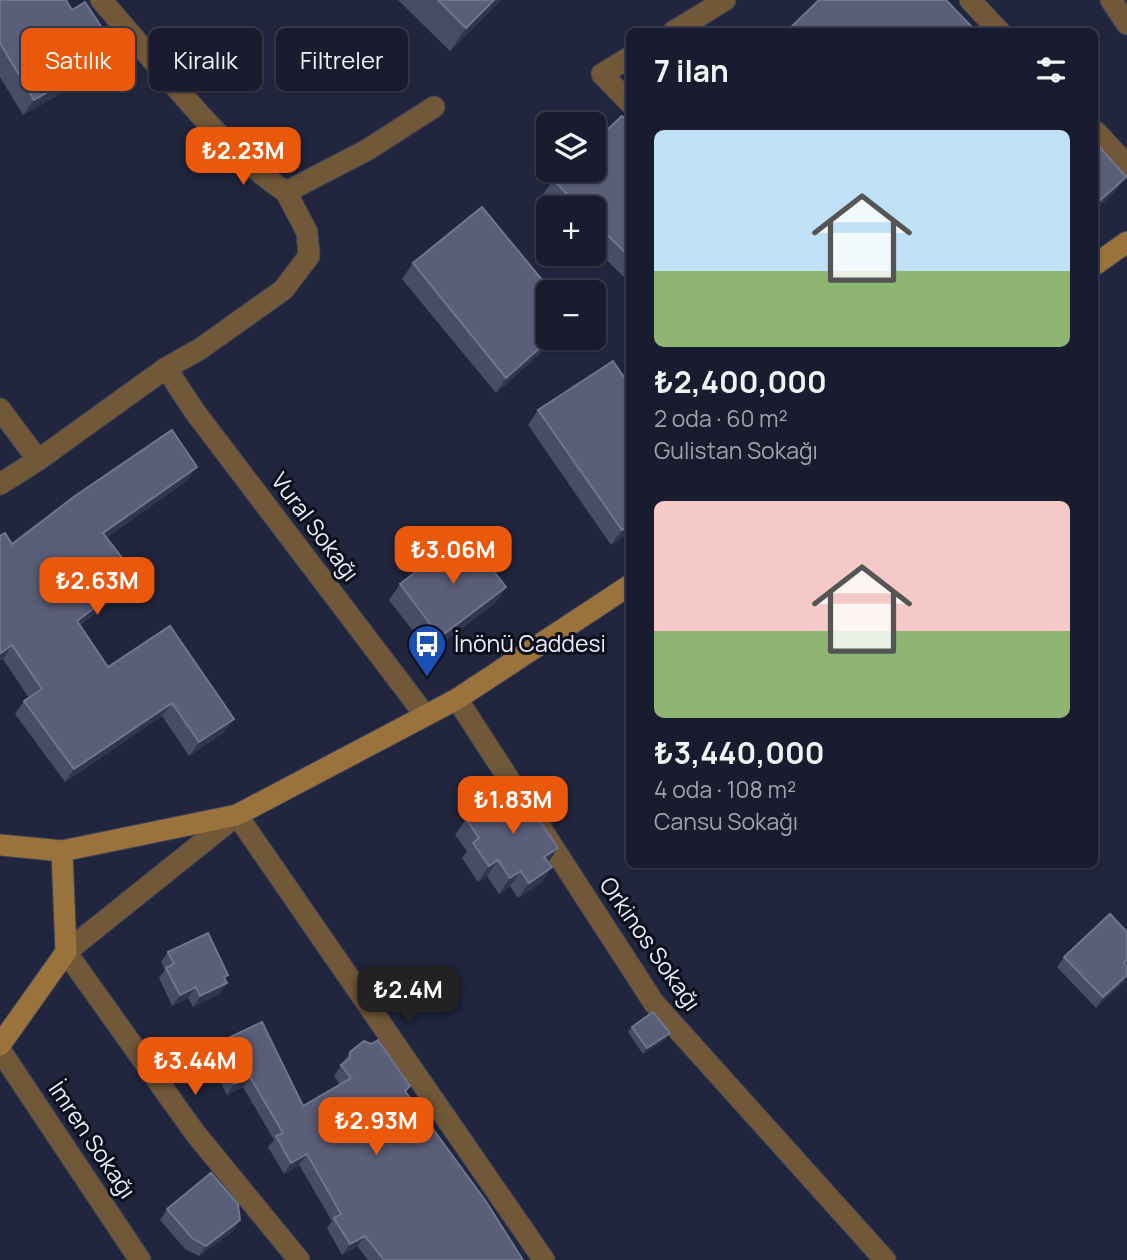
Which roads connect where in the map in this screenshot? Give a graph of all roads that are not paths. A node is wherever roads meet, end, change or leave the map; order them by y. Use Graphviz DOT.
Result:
graph roads {
  1 [pos="101,0"];
  2 [pos="725,0"];
  3 [pos="970,0"];
  4 [pos="1111,0"];
  5 [pos="1127,24"];
  6 [pos="680,28"];
  7 [pos="996,28"];
  8 [pos="626,59"];
  9 [pos="626,99"];
  10 [pos="435,107"];
  11 [pos="1098,134"];
  12 [pos="1127,165"];
  13 [pos="286,192"];
  14 [pos="1127,242"];
  15 [pos="1098,263"];
  16 [pos="166,368"];
  17 [pos="0,409"];
  18 [pos="38,460"];
  19 [pos="0,484"];
  20 [pos="626,587"];
  21 [pos="457,699"];
  22 [pos="425,715"];
  23 [pos="237,815"];
  24 [pos="0,845"];
  25 [pos="62,851"];
  26 [pos="66,952"];
  27 [pos="0,1047"];
  28 [pos="140,1260"];
  29 [pos="299,1260"];
  30 [pos="544,1260"];
  31 [pos="885,1260"];
  1 -- 13 [label="street"];
  2 -- 6 [label="street"];
  3 -- 7 [label="street"];
  4 -- 5 [label="street"];
  8 -- 9 [label="street"];
  10 -- 13 [label="street"];
  11 -- 12 [label="street"];
  13 -- 16 [label="street"];
  14 -- 15 [label="main road"];
  16 -- 18 [label="street"];
  16 -- 22 [label="street, Vural Sokağı"];
  17 -- 18 [label="street"];
  18 -- 19 [label="street"];
  20 -- 21 [label="main road"];
  21 -- 22 [label="main road"];
  21 -- 31 [label="street, Orkinos Sokağı"];
  22 -- 23 [label="main road"];
  23 -- 25 [label="main road"];
  23 -- 26 [label="street"];
  23 -- 30 [label="street"];
  24 -- 25 [label="main road"];
  25 -- 26 [label="main road"];
  26 -- 27 [label="main road"];
  26 -- 29 [label="street"];
  27 -- 28 [label="street, İmren Sokağı"];
}
